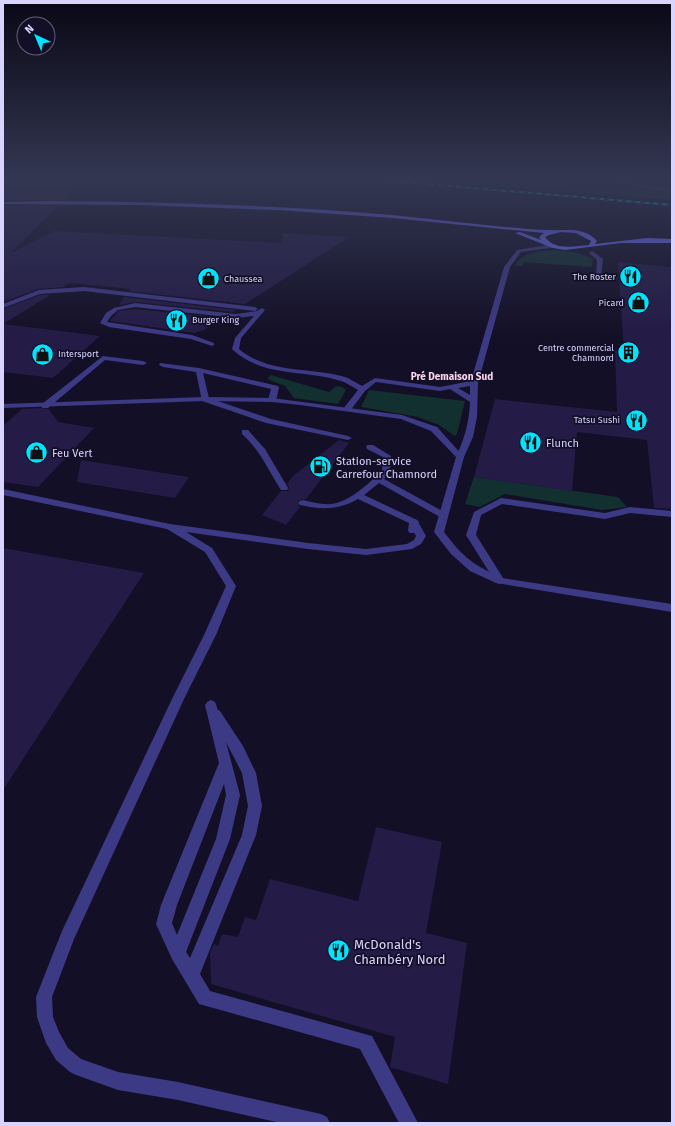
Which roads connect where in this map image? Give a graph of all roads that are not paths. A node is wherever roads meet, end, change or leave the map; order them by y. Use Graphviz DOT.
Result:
graph roads {
  1 [pos="516,233"];
  2 [pos="549,233"];
  3 [pos="576,233"];
  4 [pos="587,235"];
  5 [pos="654,240"];
  6 [pos="672,241"];
  7 [pos="548,244"];
  8 [pos="554,246"];
  9 [pos="591,246"];
  10 [pos="592,253"];
  11 [pos="599,276"];
  12 [pos="3,306"];
  13 [pos="260,313"];
  14 [pos="212,344"];
  15 [pos="143,363"];
  16 [pos="163,365"];
  17 [pos="199,370"];
  18 [pos="474,383"];
  19 [pos="451,387"];
  20 [pos="362,389"];
  21 [pos="205,399"];
  22 [pos="272,400"];
  23 [pos="474,401"];
  24 [pos="3,406"];
  25 [pos="27,406"];
  26 [pos="44,406"];
  27 [pos="231,409"];
  28 [pos="347,409"];
  29 [pos="3,411"];
  30 [pos="234,420"];
  31 [pos="245,432"];
  32 [pos="348,438"];
  33 [pos="370,448"];
  34 [pos="460,457"];
  35 [pos="378,479"];
  36 [pos="284,488"];
  37 [pos="3,492"];
  38 [pos="358,495"];
  39 [pos="3,499"];
  40 [pos="303,503"];
  41 [pos="66,506"];
  42 [pos="672,514"];
  43 [pos="443,515"];
  44 [pos="170,527"];
  45 [pos="500,581"];
  46 [pos="672,608"];
  47 [pos="225,764"];
  48 [pos="178,953"];
  49 [pos="191,976"];
  50 [pos="321,1123"];
  51 [pos="409,1123"];
  1 -- 7 [label="main road"];
  2 -- 7 [label="main road"];
  3 -- 4 [label="main road"];
  4 -- 5 [label="main road"];
  4 -- 9 [label="main road"];
  5 -- 6 [label="main road"];
  5 -- 9 [label="main road"];
  7 -- 8 [label="main road"];
  8 -- 9 [label="main road"];
  8 -- 18 [label="street"];
  10 -- 11 [label="street"];
  12 -- 13 [label="street"];
  13 -- 14 [label="street"];
  13 -- 20 [label="street"];
  15 -- 26 [label="street"];
  16 -- 17 [label="street"];
  17 -- 21 [label="street"];
  17 -- 22 [label="street"];
  18 -- 19 [label="street"];
  18 -- 23 [label="street"];
  19 -- 20 [label="street"];
  19 -- 23 [label="street"];
  20 -- 28 [label="street"];
  21 -- 22 [label="street"];
  21 -- 26 [label="street"];
  21 -- 27 [label="street"];
  22 -- 28 [label="street"];
  23 -- 34 [label="street"];
  24 -- 25 [label="street"];
  25 -- 26 [label="street"];
  25 -- 29 [label="street"];
  27 -- 30 [label="street"];
  27 -- 32 [label="street"];
  28 -- 34 [label="street"];
  31 -- 36 [label="street"];
  33 -- 35 [label="street"];
  34 -- 43 [label="street"];
  35 -- 38 [label="street"];
  35 -- 43 [label="street"];
  37 -- 41 [label="street"];
  38 -- 40 [label="street"];
  38 -- 44 [label="street"];
  39 -- 41 [label="street"];
  41 -- 44 [label="street"];
  42 -- 45 [label="street"];
  43 -- 45 [label="street"];
  44 -- 50 [label="street"];
  45 -- 46 [label="street"];
  47 -- 48 [label="street"];
  47 -- 48 [label="street"];
  47 -- 49 [label="street"];
  48 -- 49 [label="street"];
  49 -- 51 [label="street"];
}
